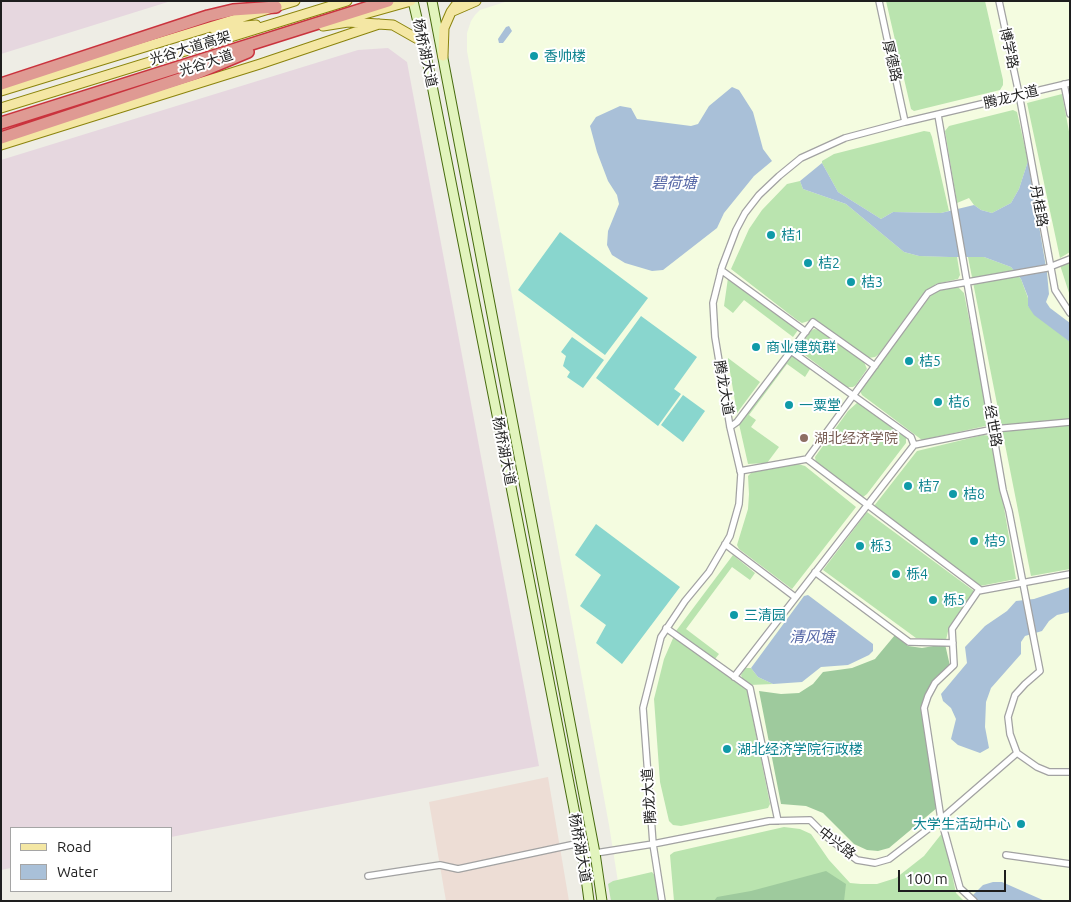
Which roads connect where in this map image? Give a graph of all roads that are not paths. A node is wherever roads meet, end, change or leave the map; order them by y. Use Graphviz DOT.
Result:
graph roads {
  1 [pos="295,1"];
  2 [pos="347,1"];
  3 [pos="369,1"];
  4 [pos="388,1"];
  5 [pos="412,1"];
  6 [pos="432,1"];
  7 [pos="459,1"];
  8 [pos="476,1"];
  9 [pos="878,1"];
  10 [pos="999,1"];
  11 [pos="333,4"];
  12 [pos="276,7"];
  13 [pos="451,12"];
  14 [pos="273,24"];
  15 [pos="379,24"];
  16 [pos="323,26"];
  17 [pos="193,31"];
  18 [pos="423,42"];
  19 [pos="270,43"];
  20 [pos="443,56"];
  21 [pos="1067,83"];
  22 [pos="1,84"];
  23 [pos="1,91"];
  24 [pos="1019,94"];
  25 [pos="1,108"];
  26 [pos="1070,114"];
  27 [pos="938,115"];
  28 [pos="1,116"];
  29 [pos="906,122"];
  30 [pos="1,123"];
  31 [pos="1,128"];
  32 [pos="1,138"];
  33 [pos="1,144"];
  34 [pos="1070,259"];
  35 [pos="1049,268"];
  36 [pos="721,270"];
  37 [pos="967,281"];
  38 [pos="1070,313"];
  39 [pos="806,332"];
  40 [pos="791,351"];
  41 [pos="875,366"];
  42 [pos="854,396"];
  43 [pos="1070,422"];
  44 [pos="730,427"];
  45 [pos="994,429"];
  46 [pos="914,444"];
  47 [pos="807,459"];
  48 [pos="740,471"];
  49 [pos="866,504"];
  50 [pos="725,544"];
  51 [pos="815,572"];
  52 [pos="1070,574"];
  53 [pos="1022,583"];
  54 [pos="978,591"];
  55 [pos="795,597"];
  56 [pos="666,628"];
  57 [pos="953,643"];
  58 [pos="734,677"];
  59 [pos="1017,753"];
  60 [pos="1070,772"];
  61 [pos="940,819"];
  62 [pos="778,821"];
  63 [pos="580,843"];
  64 [pos="653,844"];
  65 [pos="595,853"];
  66 [pos="583,855"];
  67 [pos="1006,855"];
  68 [pos="1070,864"];
  69 [pos="368,876"];
  70 [pos="589,901"];
  71 [pos="602,901"];
  72 [pos="662,901"];
  73 [pos="974,901"];
  1 -- 12 [label="main road"];
  2 -- 11 [label="main road, 光谷大道"];
  3 -- 28 [label="highway, 光谷大道高架"];
  4 -- 30 [label="highway, 光谷大道高架"];
  5 -- 16 [label="main road, 光谷大道"];
  5 -- 18 [label="main road, 杨桥湖大道"];
  6 -- 20 [label="main road, 杨桥湖大道"];
  7 -- 13 [label="main road"];
  8 -- 13 [label="main road"];
  9 -- 29 [label="street, 厚德路"];
  10 -- 24 [label="street, 博学路"];
  11 -- 14 [label="main road, 光谷大道"];
  12 -- 17 [label="main road"];
  12 -- 22 [label="highway"];
  13 -- 20 [label="main road"];
  14 -- 17 [label="main road"];
  14 -- 25 [label="main road, 光谷大道"];
  15 -- 16 [label="main road"];
  15 -- 18 [label="main road"];
  15 -- 33 [label="main road"];
  16 -- 19 [label="main road, 光谷大道"];
  17 -- 23 [label="main road"];
  18 -- 63 [label="main road, 杨桥湖大道"];
  19 -- 31 [label="main road, 光谷大道"];
  19 -- 32 [label="highway"];
  20 -- 65 [label="main road, 杨桥湖大道"];
  21 -- 24 [label="street, 腾龙大道"];
  21 -- 26 [label="street"];
  24 -- 27 [label="street, 腾龙大道"];
  24 -- 35 [label="street, 丹桂路"];
  27 -- 29 [label="street, 腾龙大道"];
  27 -- 37 [label="street, 经世路"];
  29 -- 36 [label="street, 腾龙大道"];
  34 -- 35 [label="street"];
  35 -- 37 [label="street"];
  35 -- 38 [label="street, 丹桂路"];
  36 -- 39 [label="street"];
  36 -- 44 [label="street, 腾龙大道"];
  37 -- 41 [label="street"];
  37 -- 45 [label="street, 经世路"];
  39 -- 40 [label="street"];
  39 -- 41 [label="street"];
  40 -- 42 [label="street"];
  40 -- 44 [label="street"];
  41 -- 42 [label="street"];
  42 -- 46 [label="street"];
  42 -- 47 [label="street"];
  43 -- 45 [label="street"];
  44 -- 48 [label="street, 腾龙大道"];
  45 -- 46 [label="street"];
  45 -- 53 [label="street, 经世路"];
  46 -- 49 [label="street"];
  47 -- 48 [label="street"];
  47 -- 49 [label="street"];
  48 -- 50 [label="street, 腾龙大道"];
  49 -- 51 [label="street"];
  49 -- 54 [label="street"];
  50 -- 55 [label="street"];
  50 -- 56 [label="street, 腾龙大道"];
  51 -- 55 [label="street"];
  51 -- 57 [label="street"];
  52 -- 53 [label="street"];
  53 -- 54 [label="street"];
  53 -- 59 [label="street, 经世路"];
  54 -- 57 [label="street"];
  55 -- 58 [label="street"];
  56 -- 58 [label="street"];
  56 -- 64 [label="street, 腾龙大道"];
  57 -- 61 [label="street"];
  58 -- 62 [label="street"];
  59 -- 60 [label="street"];
  59 -- 61 [label="street, 中兴路"];
  61 -- 62 [label="street, 中兴路"];
  61 -- 73 [label="street"];
  62 -- 64 [label="street, 中兴路"];
  63 -- 66 [label="main road, 杨桥湖大道"];
  63 -- 69 [label="street"];
  64 -- 65 [label="street, 中兴路"];
  64 -- 72 [label="street, 腾龙大道"];
  65 -- 66 [label="street, 中兴路"];
  65 -- 71 [label="main road, 杨桥湖大道"];
  66 -- 70 [label="main road, 杨桥湖大道"];
  67 -- 68 [label="street"];
}
